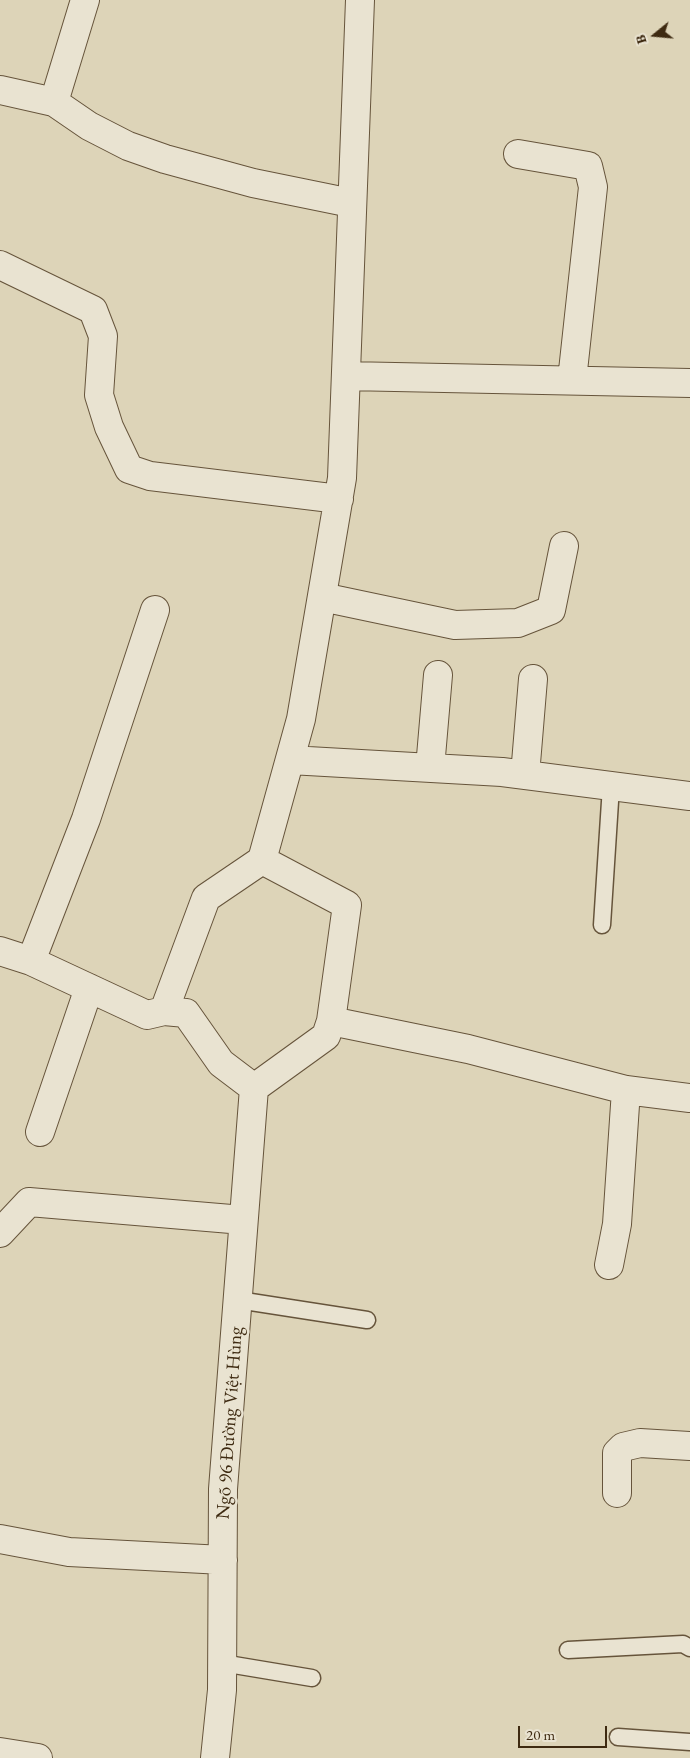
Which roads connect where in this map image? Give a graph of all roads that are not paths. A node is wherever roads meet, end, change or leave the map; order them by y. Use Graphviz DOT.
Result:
graph roads {
  1 [pos="85,0"];
  2 [pos="360,0"];
  3 [pos="0,90"];
  4 [pos="54,102"];
  5 [pos="518,154"];
  6 [pos="351,202"];
  7 [pos="0,265"];
  8 [pos="346,376"];
  9 [pos="572,380"];
  10 [pos="690,383"];
  11 [pos="339,498"];
  12 [pos="564,546"];
  13 [pos="322,597"];
  14 [pos="155,610"];
  15 [pos="438,675"];
  16 [pos="533,679"];
  17 [pos="290,760"];
  18 [pos="430,768"];
  19 [pos="525,775"];
  20 [pos="611,786"];
  21 [pos="690,796"];
  22 [pos="262,860"];
  23 [pos="602,925"];
  24 [pos="0,951"];
  25 [pos="32,961"];
  26 [pos="89,988"];
  27 [pos="164,1011"];
  28 [pos="332,1021"];
  29 [pos="254,1088"];
  30 [pos="626,1090"];
  31 [pos="690,1098"];
  32 [pos="40,1132"];
  33 [pos="243,1220"];
  34 [pos="0,1233"];
  35 [pos="609,1265"];
  36 [pos="238,1300"];
  37 [pos="367,1320"];
  38 [pos="690,1446"];
  39 [pos="617,1492"];
  40 [pos="0,1539"];
  41 [pos="223,1560"];
  42 [pos="690,1648"];
  43 [pos="568,1650"];
  44 [pos="222,1663"];
  45 [pos="312,1678"];
  46 [pos="618,1737"];
  47 [pos="690,1742"];
  48 [pos="0,1752"];
  49 [pos="38,1758"];
  50 [pos="215,1758"];
  1 -- 4 [label="street"];
  2 -- 6 [label="street"];
  3 -- 4 [label="street"];
  4 -- 6 [label="street"];
  5 -- 9 [label="street"];
  6 -- 8 [label="street"];
  7 -- 11 [label="street"];
  8 -- 9 [label="street"];
  8 -- 11 [label="street"];
  9 -- 10 [label="street"];
  11 -- 13 [label="street"];
  12 -- 13 [label="street"];
  13 -- 17 [label="street"];
  14 -- 25 [label="street"];
  15 -- 18 [label="street"];
  16 -- 19 [label="street"];
  17 -- 18 [label="street"];
  17 -- 22 [label="street"];
  18 -- 19 [label="street"];
  19 -- 20 [label="street"];
  20 -- 21 [label="street"];
  20 -- 23 [label="lane"];
  22 -- 27 [label="street"];
  22 -- 28 [label="street"];
  24 -- 25 [label="street"];
  25 -- 26 [label="street"];
  26 -- 27 [label="street"];
  26 -- 32 [label="street"];
  27 -- 29 [label="street"];
  28 -- 29 [label="street"];
  28 -- 30 [label="street"];
  29 -- 33 [label="street, Ngõ 96 Đường Việt Hùng"];
  30 -- 31 [label="street"];
  30 -- 35 [label="street"];
  33 -- 34 [label="street"];
  33 -- 36 [label="street, Ngõ 96 Đường Việt Hùng"];
  36 -- 37 [label="lane"];
  36 -- 41 [label="street, Ngõ 96 Đường Việt Hùng"];
  38 -- 39 [label="street"];
  40 -- 41 [label="street"];
  41 -- 44 [label="street, Ngõ 96 Đường Việt Hùng"];
  42 -- 43 [label="lane"];
  44 -- 45 [label="lane"];
  44 -- 50 [label="street, Ngõ 96 Đường Việt Hùng"];
  46 -- 47 [label="lane"];
  48 -- 49 [label="street"];
}
